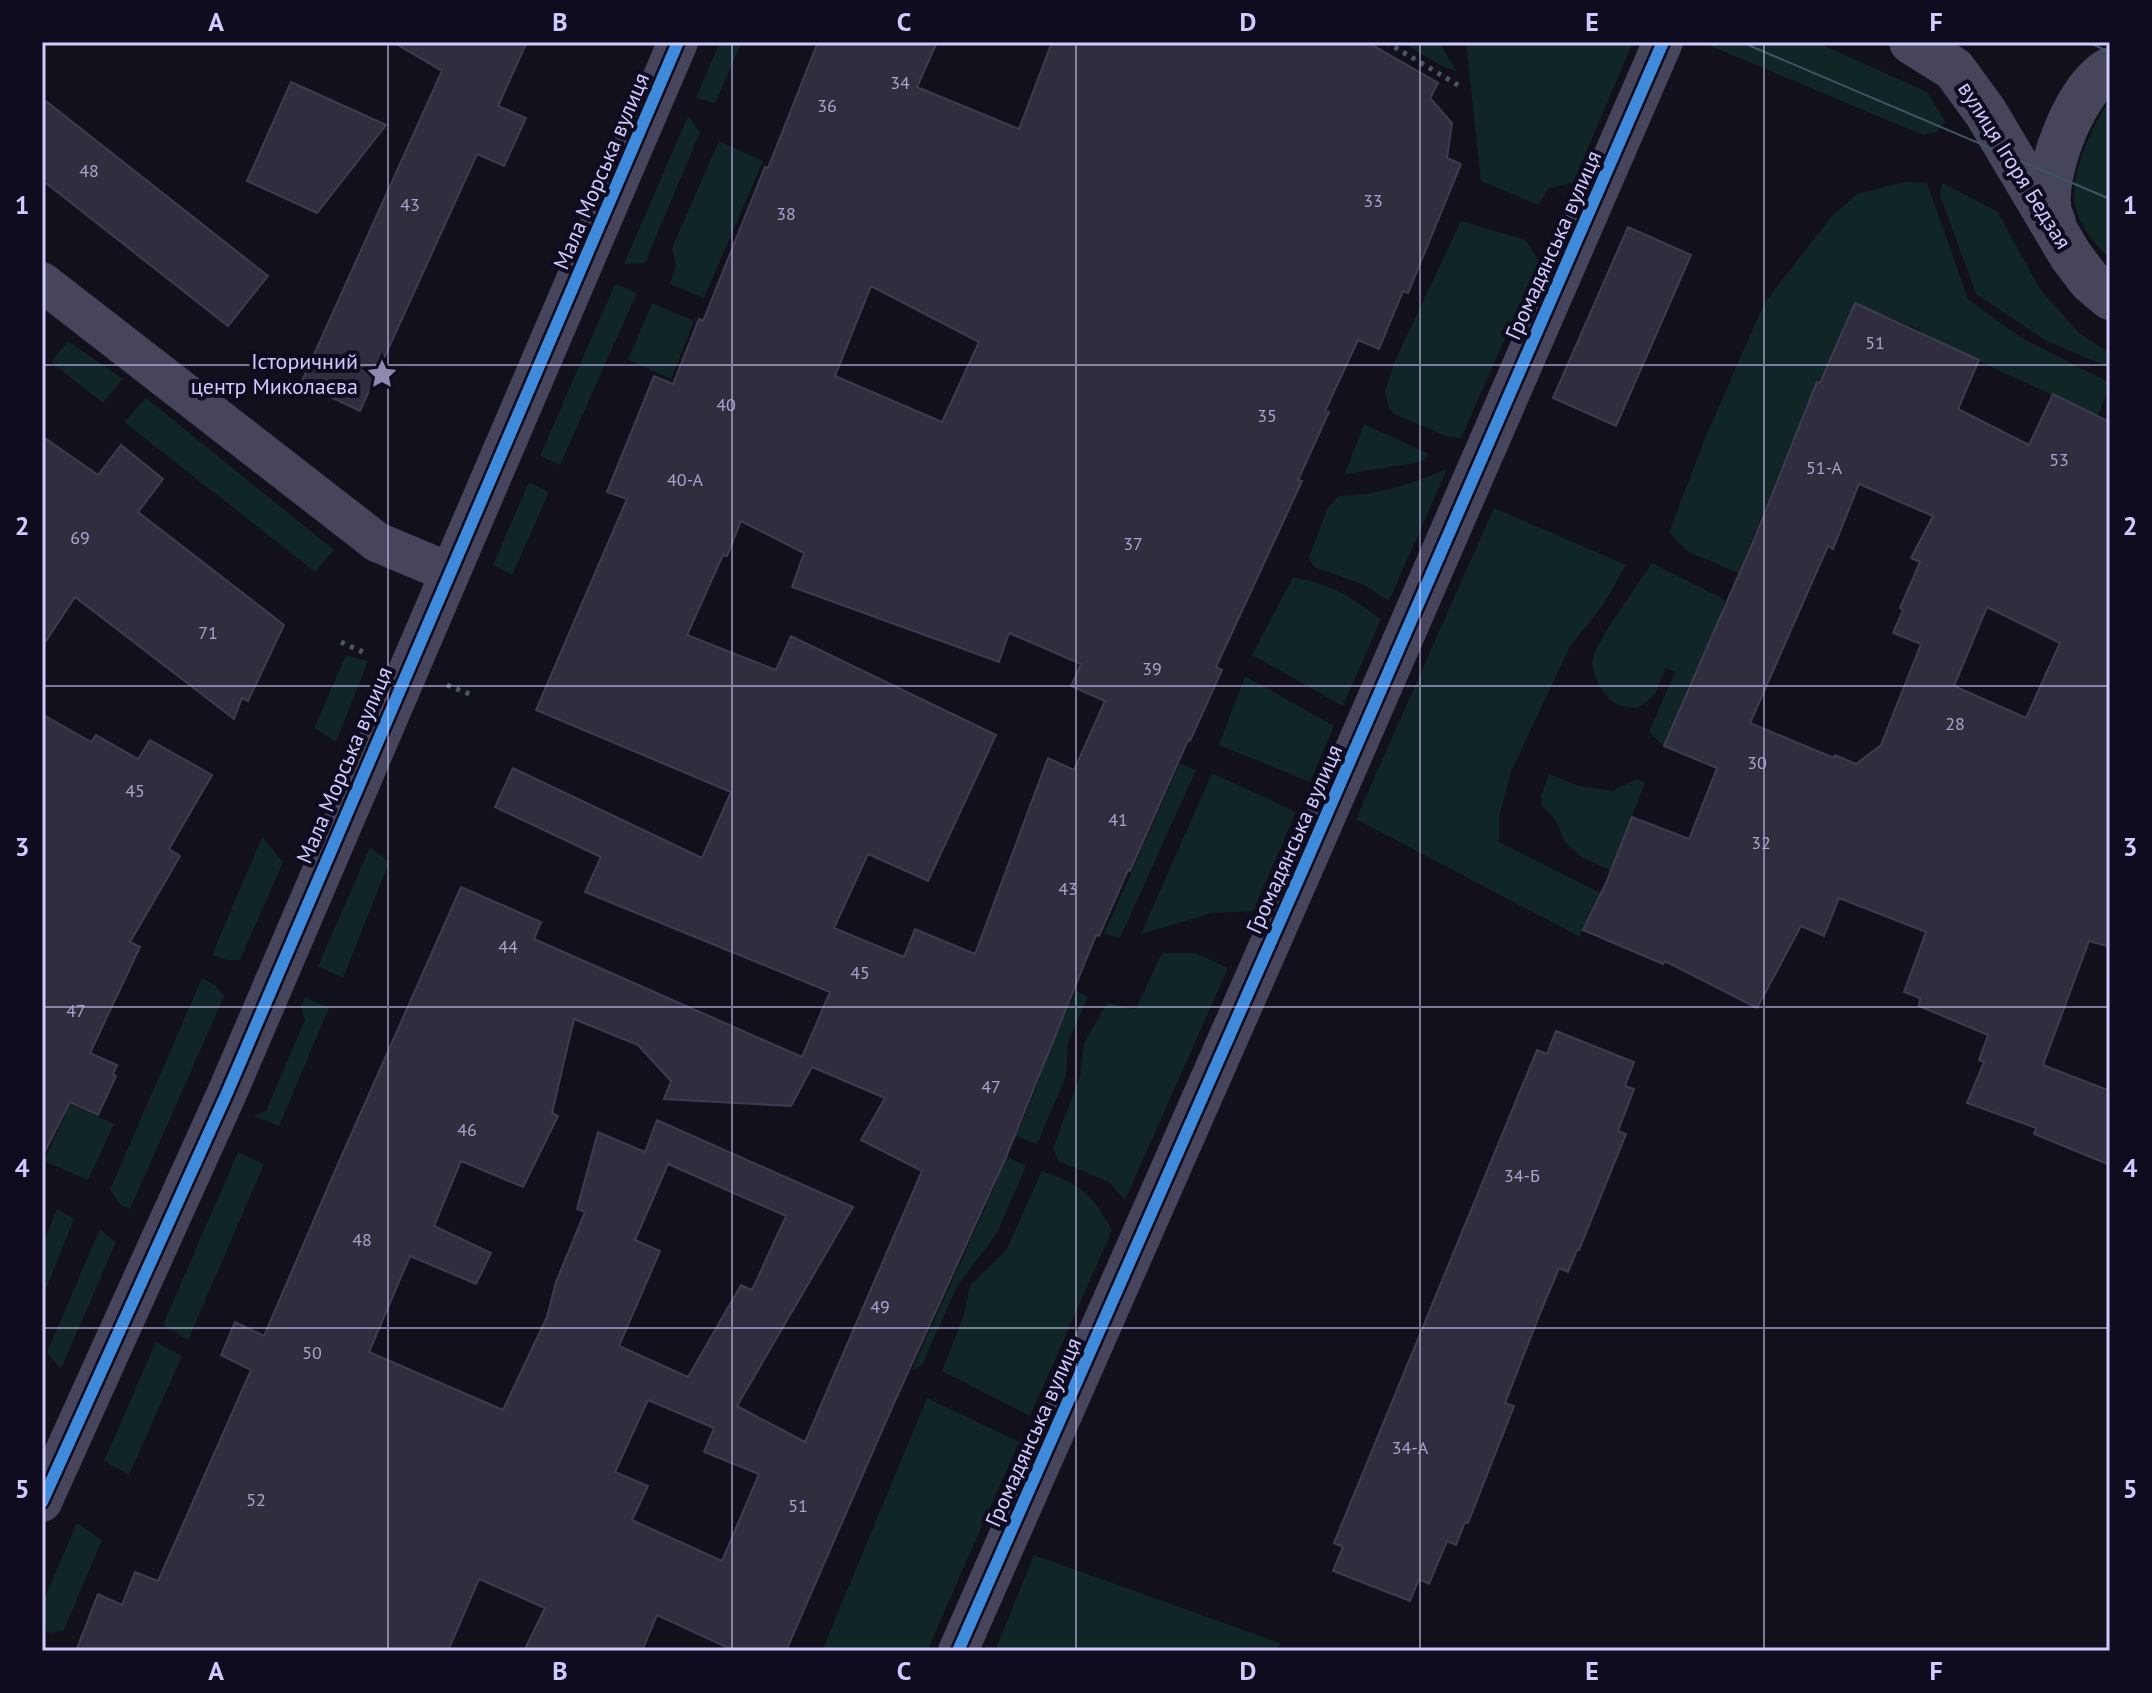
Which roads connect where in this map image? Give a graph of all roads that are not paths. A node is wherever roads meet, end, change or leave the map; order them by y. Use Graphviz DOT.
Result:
graph roads {
  1 [pos="678,42"];
  2 [pos="1663,42"];
  3 [pos="1911,42"];
  4 [pos="1966,42"];
  5 [pos="2110,69"];
  6 [pos="2056,229"];
  7 [pos="42,282"];
  8 [pos="2110,298"];
  9 [pos="448,572"];
  10 [pos="42,1502"];
  11 [pos="958,1651"];
  1 -- 9 [label="street, Мала Морська вулиця"];
  2 -- 11 [label="street, Громадянська вулиця"];
  3 -- 4 [label="street, вулиця Ігоря Бедзая"];
  3 -- 6 [label="street, вулиця Ігоря Бедзая"];
  5 -- 6 [label="street"];
  6 -- 8 [label="street, вулиця Ігоря Бедзая"];
  7 -- 9 [label="street"];
  9 -- 10 [label="street, Мала Морська вулиця"];
}
